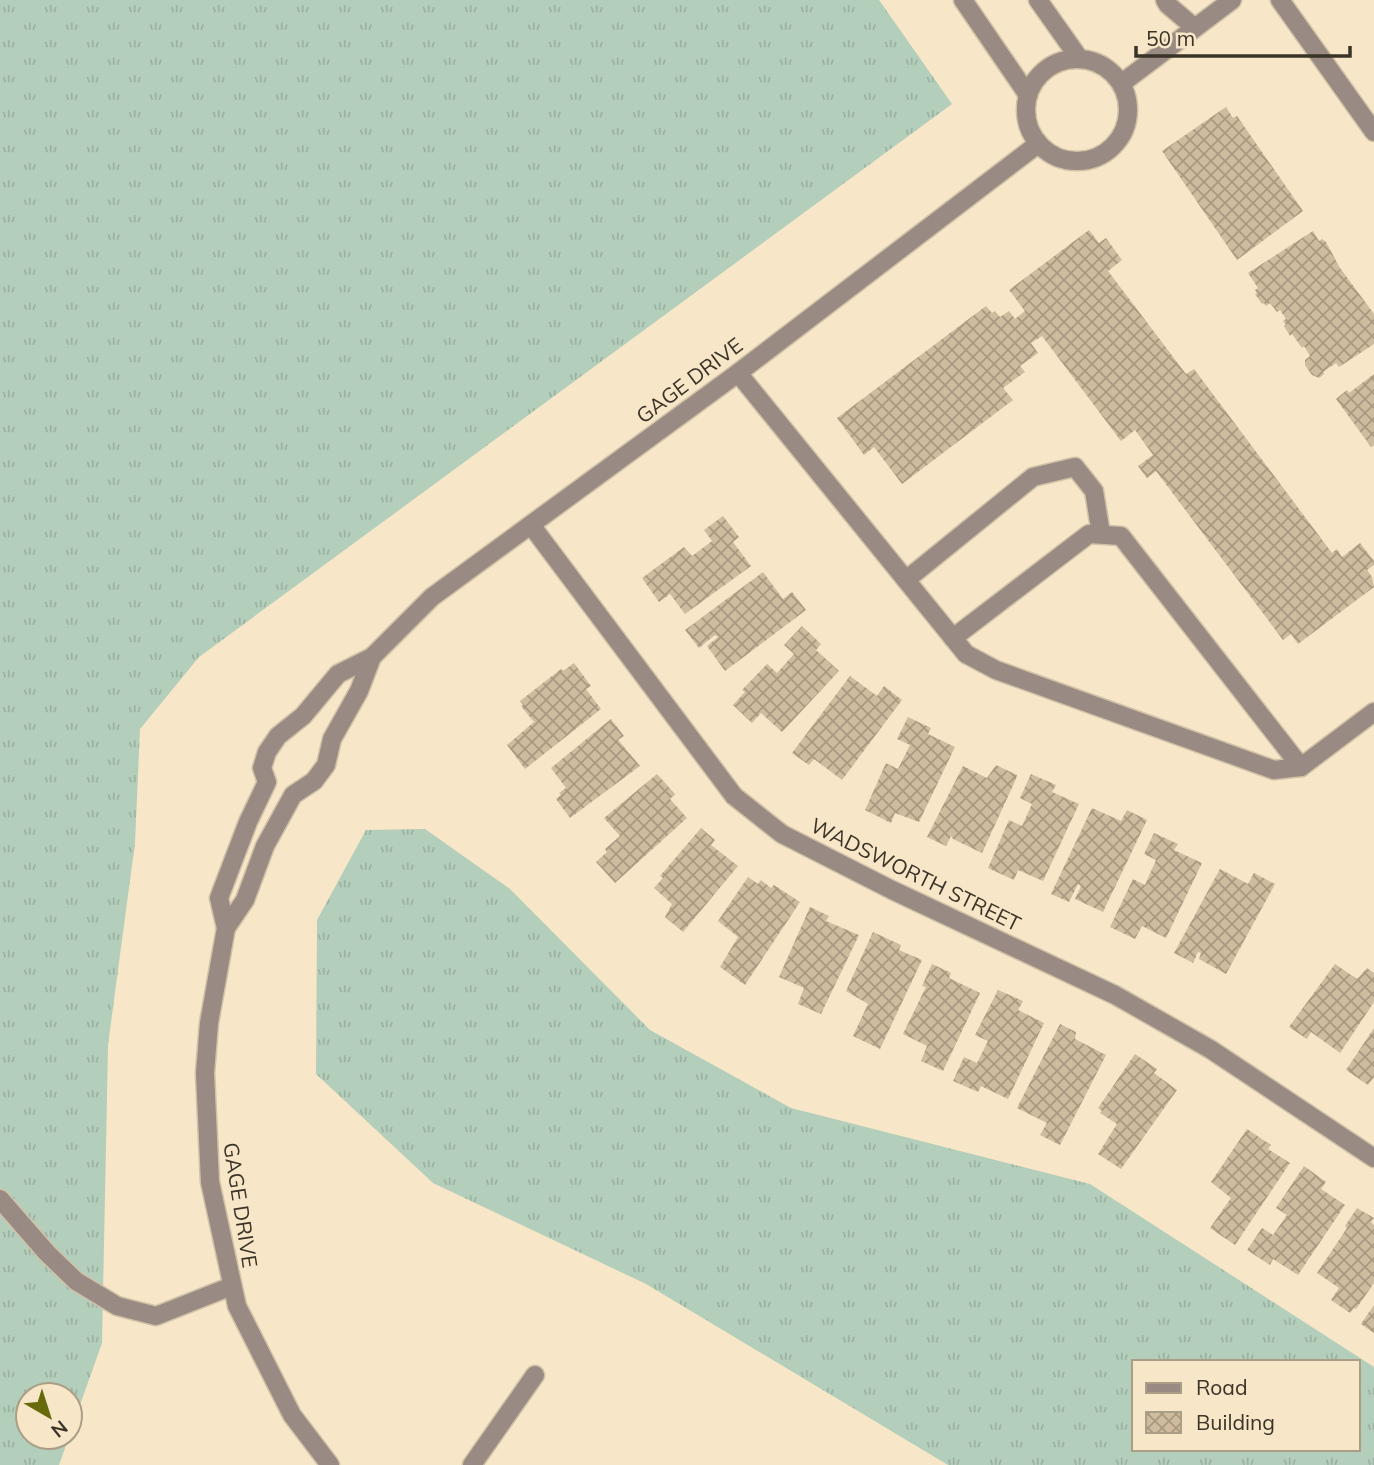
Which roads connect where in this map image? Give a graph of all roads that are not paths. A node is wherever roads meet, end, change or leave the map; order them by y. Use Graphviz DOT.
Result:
graph roads {
  1 [pos="963,0"];
  2 [pos="1038,0"];
  3 [pos="1165,0"];
  4 [pos="1232,0"];
  5 [pos="1280,0"];
  6 [pos="1195,28"];
  7 [pos="1079,58"];
  8 [pos="1122,83"];
  9 [pos="1028,95"];
  10 [pos="1374,132"];
  11 [pos="1038,144"];
  12 [pos="737,373"];
  13 [pos="531,525"];
  14 [pos="1101,534"];
  15 [pos="906,580"];
  16 [pos="953,638"];
  17 [pos="372,657"];
  18 [pos="1374,712"];
  19 [pos="1301,767"];
  20 [pos="267,782"];
  21 [pos="293,796"];
  22 [pos="226,928"];
  23 [pos="1374,1158"];
  24 [pos="0,1199"];
  25 [pos="232,1286"];
  26 [pos="534,1376"];
  27 [pos="330,1465"];
  28 [pos="472,1465"];
  1 -- 9 [label="street"];
  2 -- 7 [label="street"];
  3 -- 6 [label="street"];
  4 -- 6 [label="street"];
  5 -- 10 [label="street"];
  6 -- 8 [label="street"];
  7 -- 8 [label="street"];
  7 -- 9 [label="street"];
  8 -- 11 [label="street"];
  9 -- 11 [label="street"];
  11 -- 12 [label="street, GAGE DRIVE"];
  12 -- 13 [label="street, GAGE DRIVE"];
  12 -- 15 [label="street"];
  13 -- 17 [label="street, GAGE DRIVE"];
  13 -- 23 [label="street, WADSWORTH STREET"];
  14 -- 15 [label="street"];
  14 -- 16 [label="street"];
  14 -- 19 [label="street"];
  15 -- 16 [label="street"];
  16 -- 19 [label="street"];
  17 -- 20 [label="street, GAGE DRIVE"];
  17 -- 21 [label="street, GAGE DRIVE"];
  18 -- 19 [label="street"];
  20 -- 21 [label="street"];
  20 -- 22 [label="street, GAGE DRIVE"];
  21 -- 22 [label="street, GAGE DRIVE"];
  22 -- 25 [label="street, GAGE DRIVE"];
  24 -- 25 [label="street"];
  25 -- 27 [label="street, GAGE DRIVE"];
  26 -- 28 [label="street"];
}
